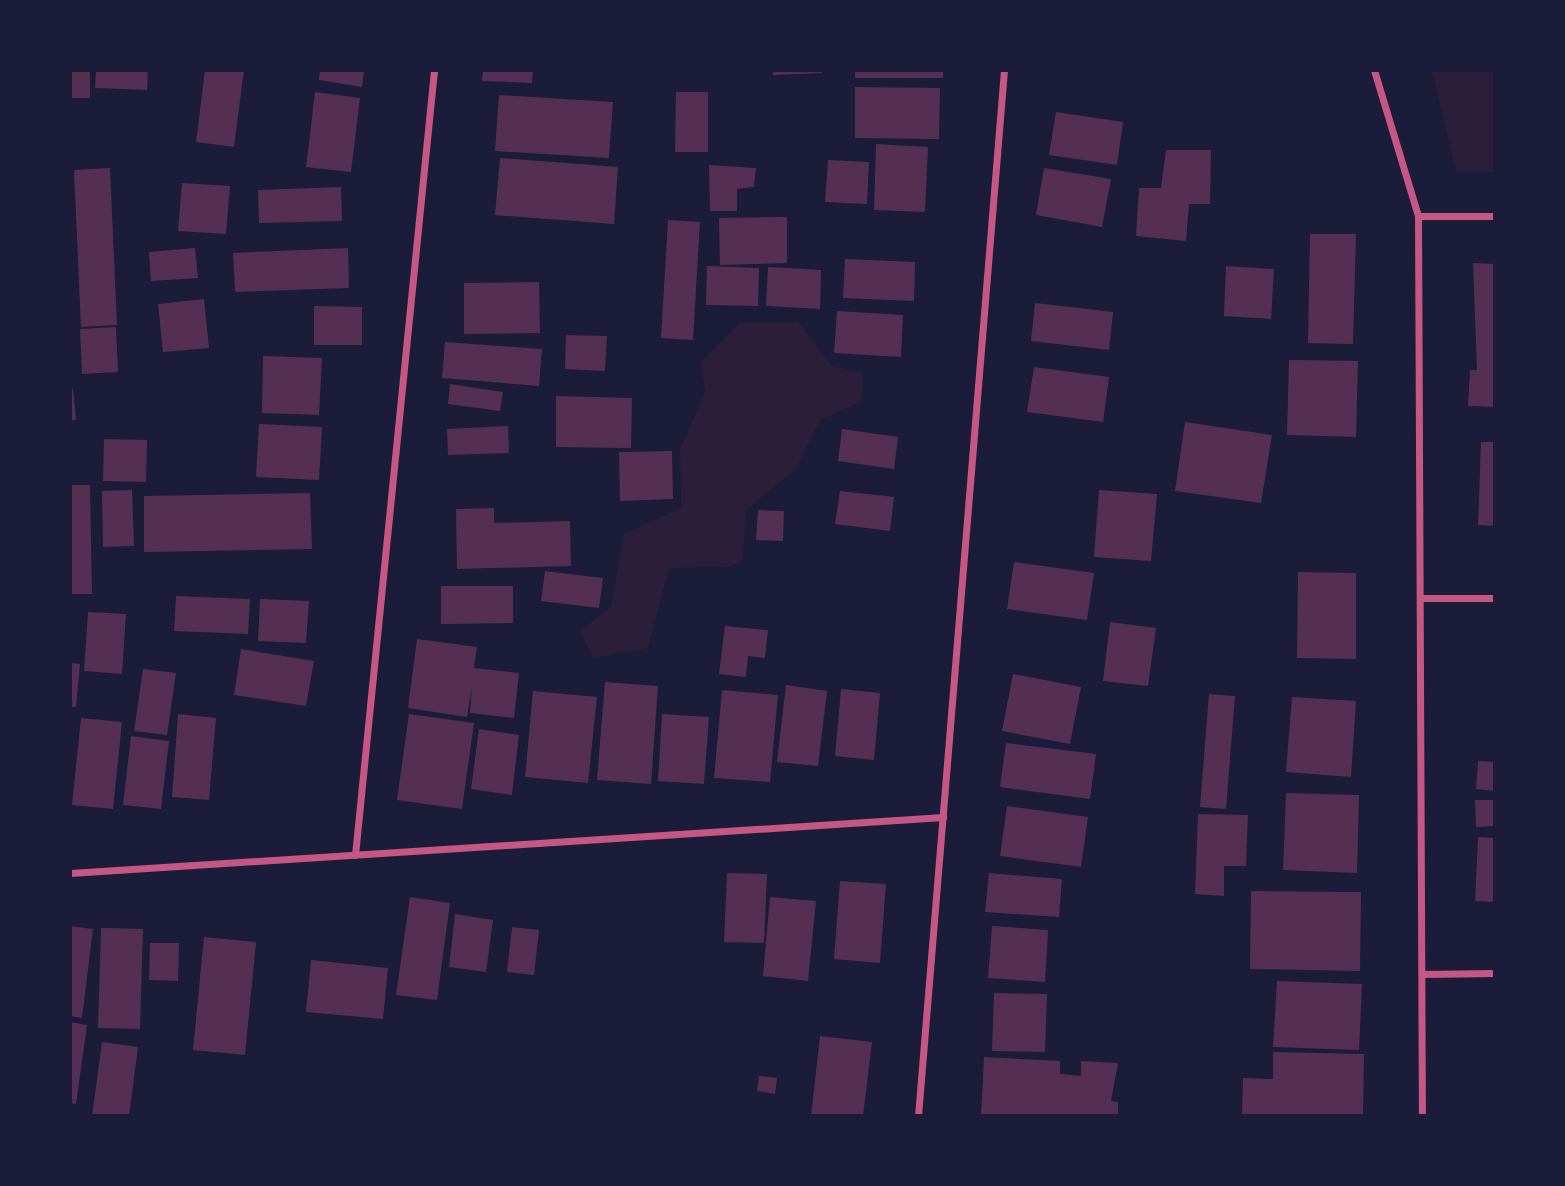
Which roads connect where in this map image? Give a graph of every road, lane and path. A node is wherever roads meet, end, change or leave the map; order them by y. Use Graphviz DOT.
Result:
graph roads {
  1 [pos="434,70"];
  2 [pos="1004,70"];
  3 [pos="1374,70"];
  4 [pos="1418,216"];
  5 [pos="1495,216"];
  6 [pos="1420,598"];
  7 [pos="1495,598"];
  8 [pos="943,817"];
  9 [pos="355,855"];
  10 [pos="70,873"];
  11 [pos="1495,973"];
  12 [pos="1422,974"];
  13 [pos="918,1116"];
  14 [pos="1422,1116"];
  1 -- 9 [label="street"];
  2 -- 8 [label="street"];
  3 -- 4 [label="street"];
  4 -- 5 [label="street"];
  4 -- 6 [label="street"];
  6 -- 7 [label="street"];
  6 -- 12 [label="street"];
  8 -- 9 [label="street"];
  8 -- 13 [label="street"];
  9 -- 10 [label="street"];
  11 -- 12 [label="street"];
  12 -- 14 [label="street"];
}
